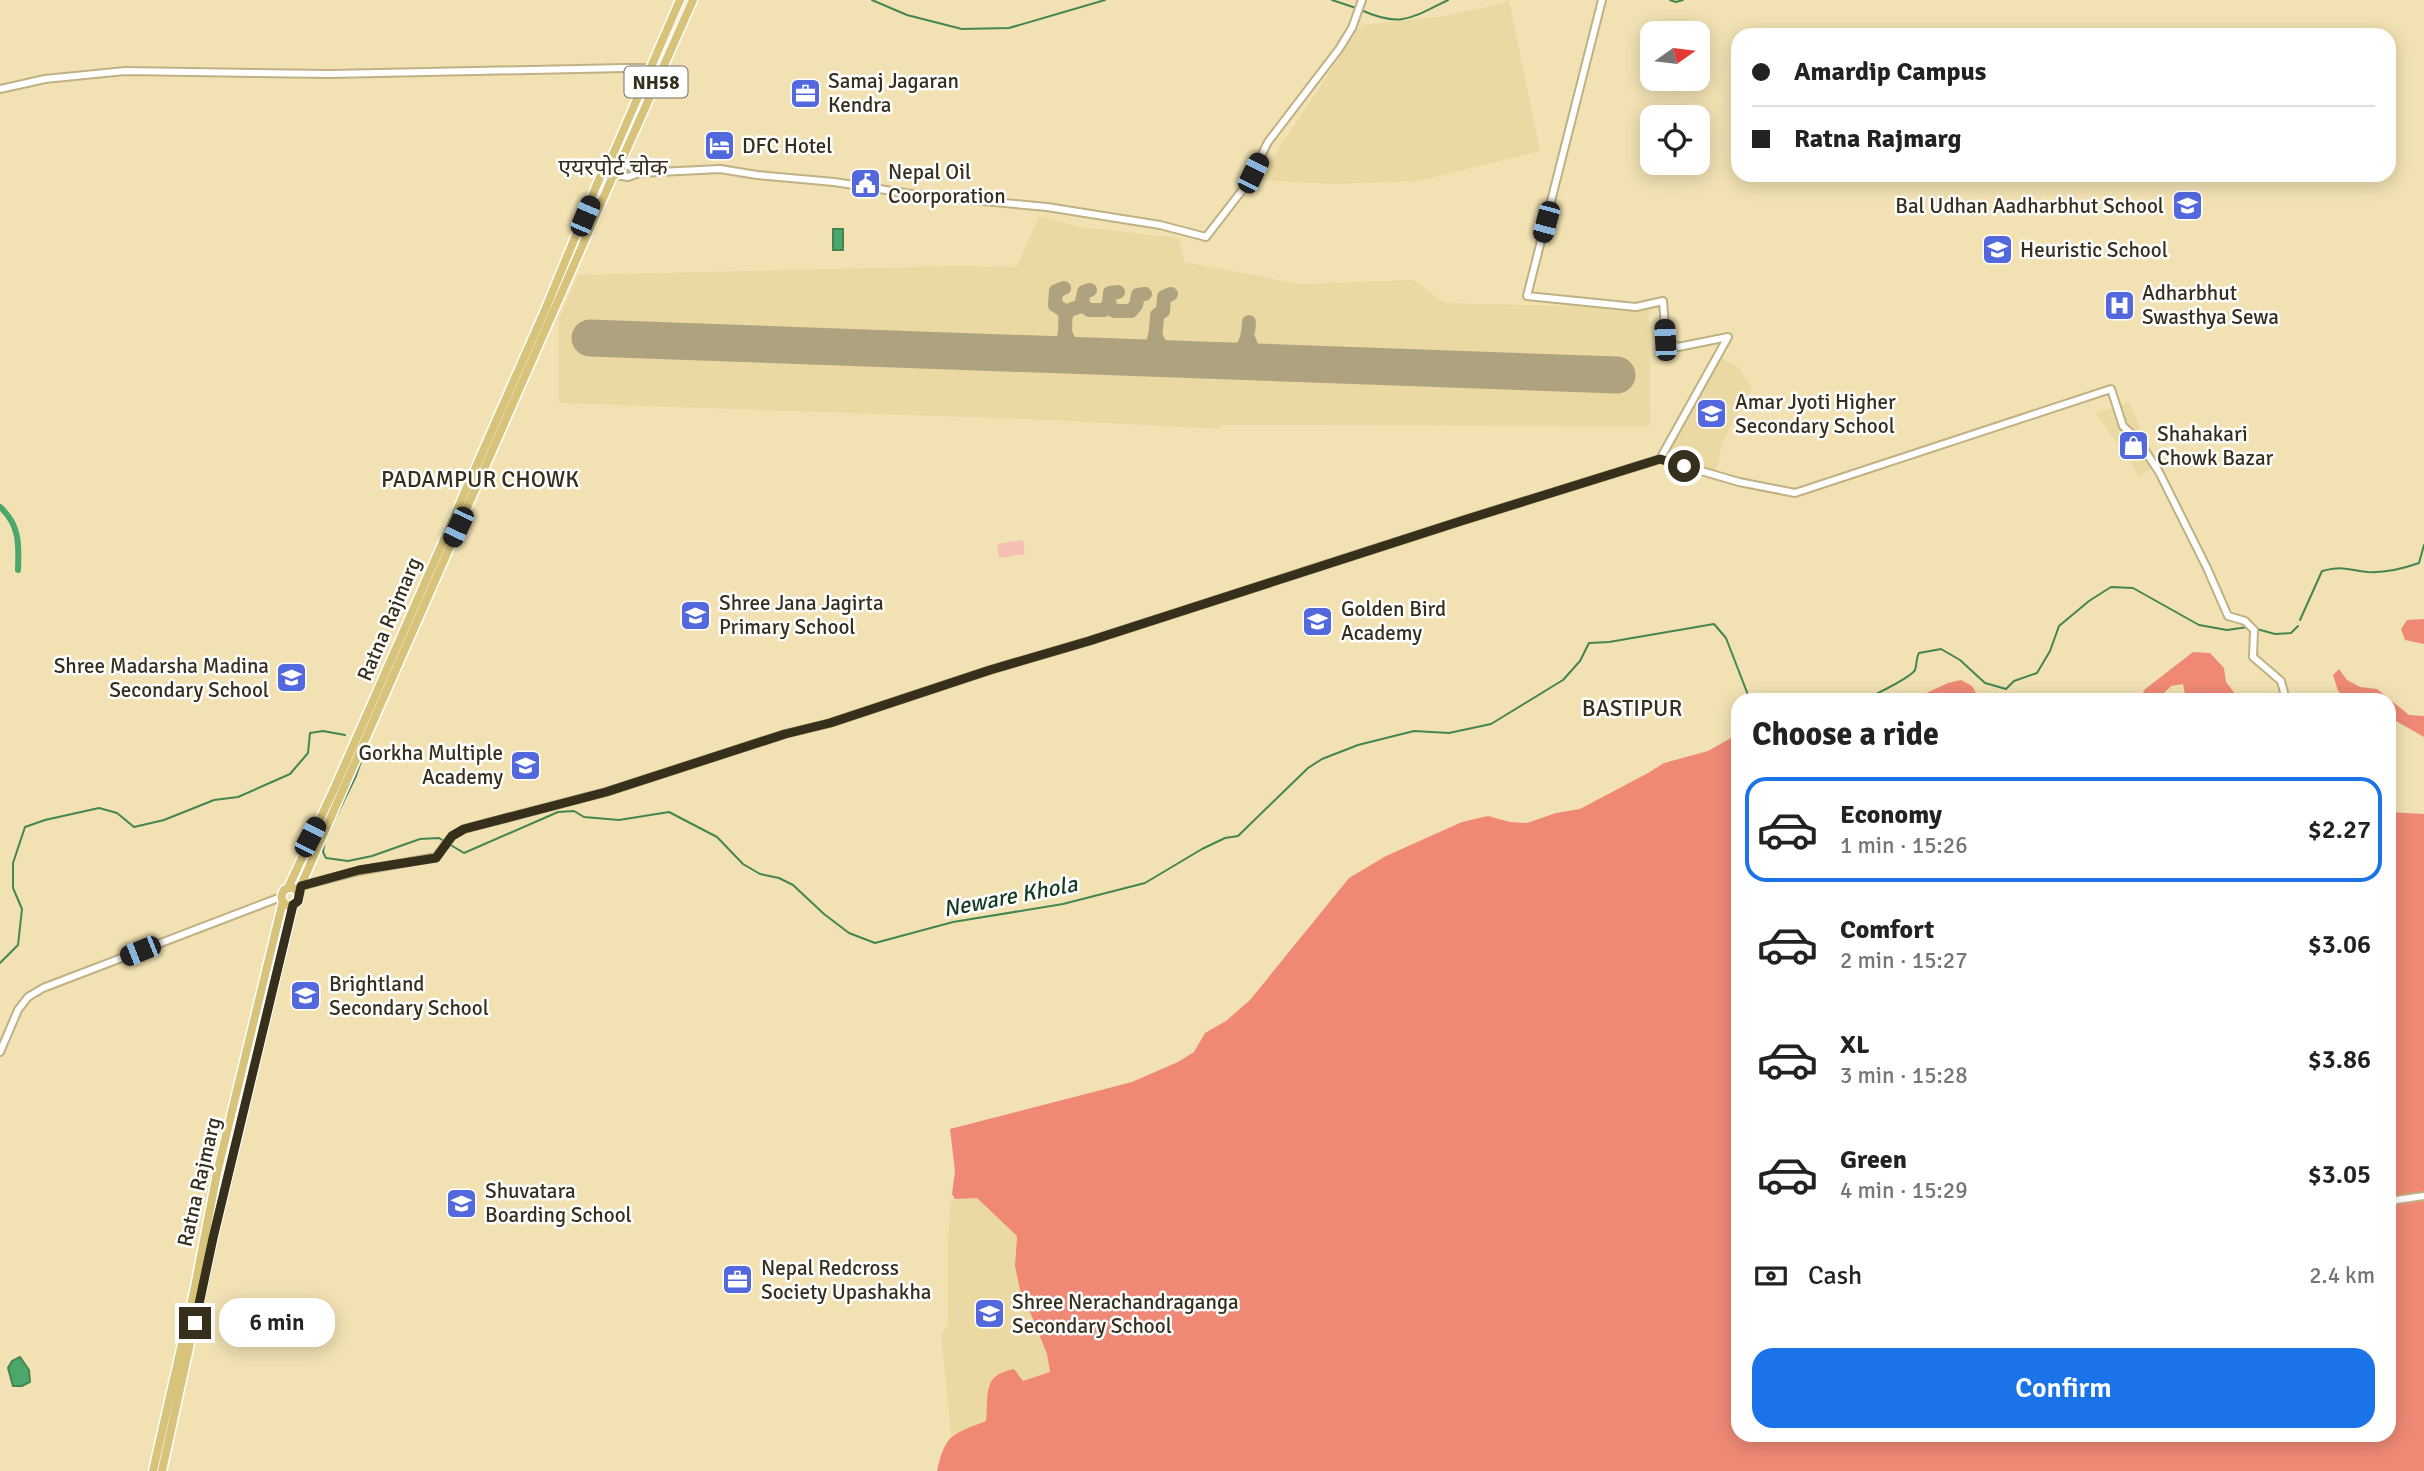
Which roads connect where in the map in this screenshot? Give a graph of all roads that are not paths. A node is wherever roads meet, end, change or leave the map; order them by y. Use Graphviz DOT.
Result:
graph roads {
  1 [pos="680,0"];
  2 [pos="693,0"];
  3 [pos="1602,0"];
  4 [pos="1362,1"];
  5 [pos="649,68"];
  6 [pos="660,74"];
  7 [pos="0,89"];
  8 [pos="611,159"];
  9 [pos="620,164"];
  10 [pos="605,170"];
  11 [pos="639,173"];
  12 [pos="614,175"];
  13 [pos="1660,459"];
  14 [pos="2284,693"];
  15 [pos="288,888"];
  16 [pos="300,889"];
  17 [pos="282,899"];
  18 [pos="293,905"];
  19 [pos="0,1052"];
  20 [pos="2424,1196"];
  21 [pos="2396,1200"];
  22 [pos="153,1471"];
  23 [pos="162,1471"];
  1 -- 5 [label="main road, Ratna Rajmarg / NH58"];
  2 -- 6 [label="main road, Ratna Rajmarg / NH58"];
  3 -- 13 [label="street"];
  4 -- 11 [label="street"];
  5 -- 6 [label="street"];
  5 -- 7 [label="street"];
  5 -- 8 [label="main road, Ratna Rajmarg / NH58"];
  6 -- 9 [label="main road, Ratna Rajmarg / NH58"];
  8 -- 9 [label="main road"];
  8 -- 10 [label="main road, Ratna Rajmarg / NH58"];
  9 -- 11 [label="street"];
  9 -- 12 [label="main road, Ratna Rajmarg / NH58"];
  10 -- 12 [label="main road"];
  10 -- 15 [label="main road, Ratna Rajmarg / NH58"];
  11 -- 12 [label="street"];
  12 -- 16 [label="main road, Ratna Rajmarg / NH58"];
  13 -- 14 [label="street"];
  13 -- 16 [label="street"];
  15 -- 16 [label="main road"];
  15 -- 17 [label="main road, Ratna Rajmarg / NH58"];
  16 -- 18 [label="main road, Ratna Rajmarg / NH58"];
  17 -- 18 [label="main road"];
  17 -- 19 [label="street"];
  17 -- 22 [label="main road, Ratna Rajmarg / NH58"];
  18 -- 23 [label="main road, Ratna Rajmarg / NH58"];
  20 -- 21 [label="street"];
}
